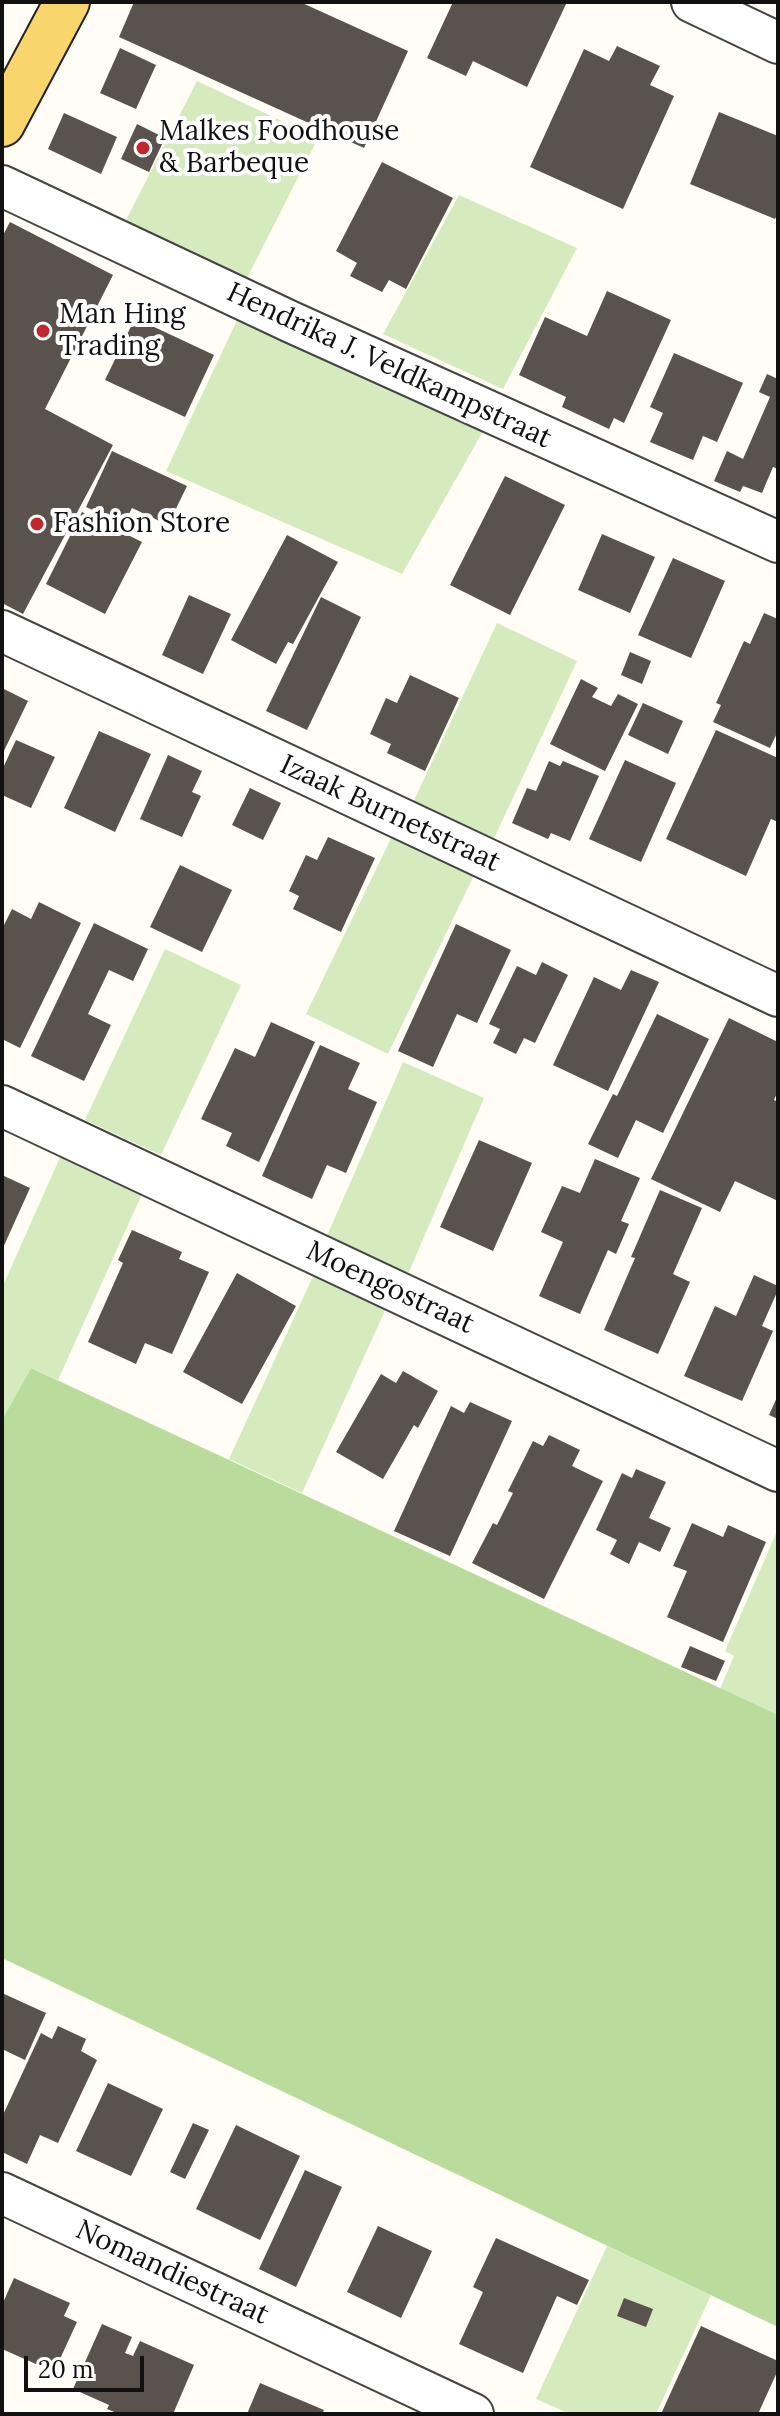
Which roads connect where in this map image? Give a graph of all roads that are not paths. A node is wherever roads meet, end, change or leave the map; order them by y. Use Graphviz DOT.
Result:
graph roads {
  1 [pos="67,2"];
  2 [pos="692,2"];
  3 [pos="778,43"];
  4 [pos="2,124"];
  5 [pos="2,186"];
  6 [pos="778,542"];
  7 [pos="2,631"];
  8 [pos="778,996"];
  9 [pos="2,1106"];
  10 [pos="778,1471"];
  11 [pos="2,2193"];
  12 [pos="473,2414"];
  1 -- 4 [label="main road"];
  2 -- 3 [label="street"];
  5 -- 6 [label="street, Hendrika J. Veldkampstraat"];
  7 -- 8 [label="street, Izaak Burnetstraat"];
  9 -- 10 [label="street, Moengostraat"];
  11 -- 12 [label="street, Nomandiestraat"];
}
